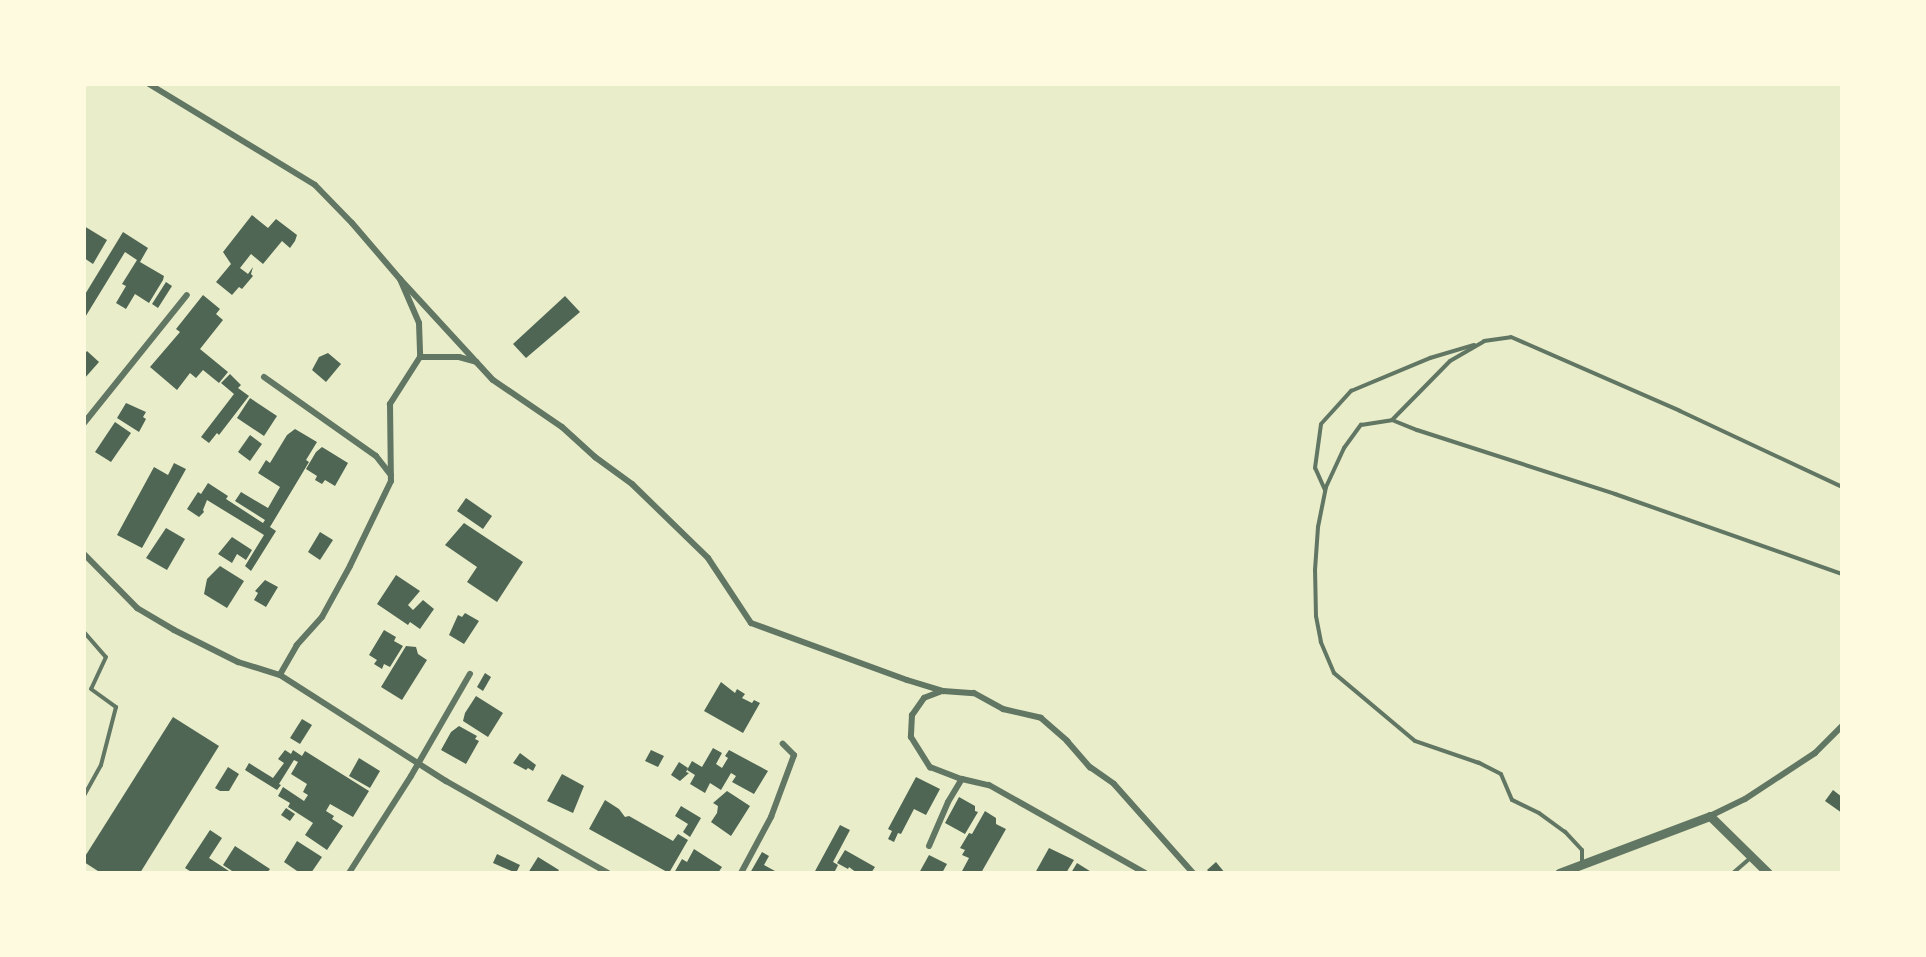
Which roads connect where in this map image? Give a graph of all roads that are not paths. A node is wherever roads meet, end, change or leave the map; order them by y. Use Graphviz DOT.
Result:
graph roads {
  1 [pos="148,84"];
  2 [pos="400,279"];
  3 [pos="187,296"];
  4 [pos="1480,343"];
  5 [pos="420,357"];
  6 [pos="476,362"];
  7 [pos="264,377"];
  8 [pos="1392,420"];
  9 [pos="84,423"];
  10 [pos="391,476"];
  11 [pos="1842,487"];
  12 [pos="1325,491"];
  13 [pos="84,554"];
  14 [pos="1842,574"];
  15 [pos="84,632"];
  16 [pos="470,674"];
  17 [pos="280,675"];
  18 [pos="943,691"];
  19 [pos="1842,726"];
  20 [pos="783,744"];
  21 [pos="417,761"];
  22 [pos="962,779"];
  23 [pos="84,796"];
  24 [pos="1710,816"];
  25 [pos="929,846"];
  26 [pos="1750,858"];
  27 [pos="1582,864"];
  28 [pos="349,873"];
  29 [pos="608,873"];
  30 [pos="741,873"];
  31 [pos="1145,873"];
  32 [pos="1193,873"];
  33 [pos="1559,873"];
  34 [pos="1733,873"];
  35 [pos="1768,873"];
  1 -- 2 [label="street"];
  2 -- 5 [label="street"];
  2 -- 6 [label="street"];
  3 -- 9 [label="street"];
  4 -- 8 [label="lane"];
  4 -- 11 [label="lane"];
  4 -- 12 [label="lane"];
  5 -- 6 [label="street"];
  5 -- 10 [label="street"];
  6 -- 18 [label="street"];
  7 -- 10 [label="street"];
  8 -- 12 [label="lane"];
  8 -- 14 [label="lane"];
  10 -- 17 [label="street"];
  12 -- 27 [label="lane"];
  13 -- 17 [label="street"];
  15 -- 23 [label="lane"];
  16 -- 21 [label="street"];
  17 -- 21 [label="street"];
  18 -- 22 [label="street"];
  18 -- 32 [label="street"];
  19 -- 24 [label="street"];
  20 -- 30 [label="street"];
  21 -- 28 [label="street"];
  21 -- 29 [label="street"];
  22 -- 25 [label="street"];
  22 -- 31 [label="street"];
  24 -- 26 [label="street"];
  24 -- 27 [label="street"];
  26 -- 34 [label="lane"];
  26 -- 35 [label="street"];
  27 -- 33 [label="street"];
}
